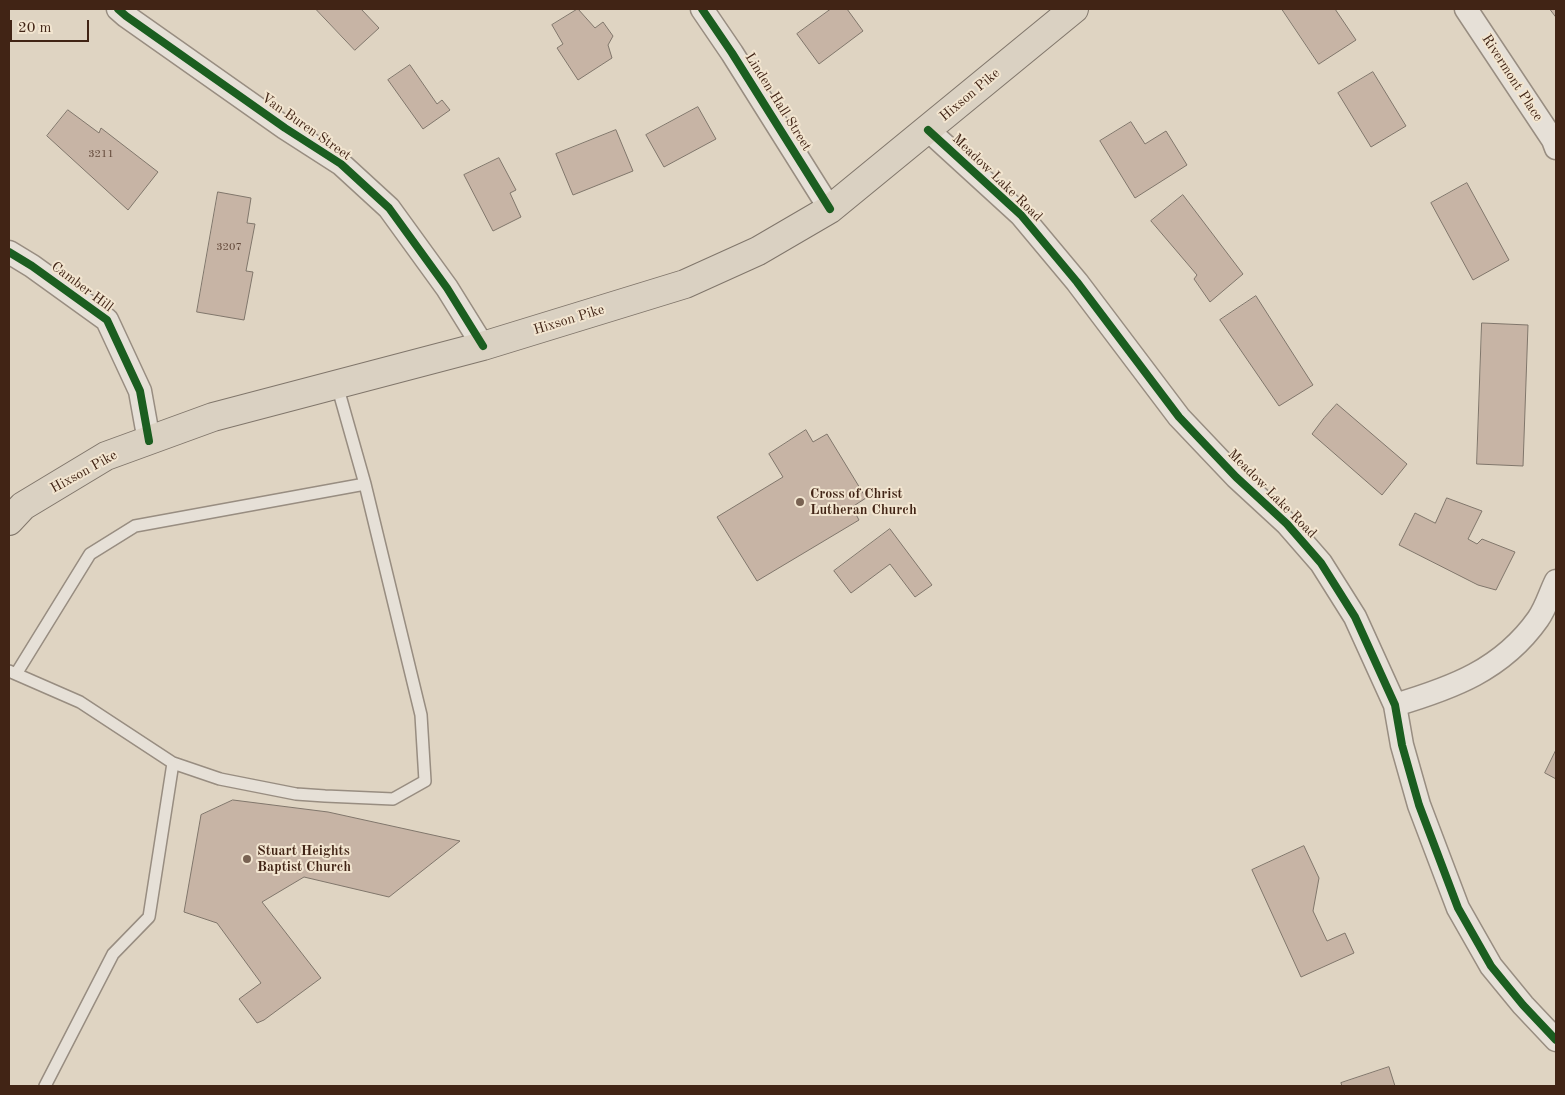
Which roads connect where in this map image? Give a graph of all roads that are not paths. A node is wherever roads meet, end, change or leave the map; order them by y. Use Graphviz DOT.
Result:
graph roads {
  1 [pos="118,9"];
  2 [pos="702,9"];
  3 [pos="1074,9"];
  4 [pos="1466,9"];
  5 [pos="928,130"];
  6 [pos="1556,148"];
  7 [pos="830,209"];
  8 [pos="9,252"];
  9 [pos="483,346"];
  10 [pos="337,385"];
  11 [pos="149,441"];
  12 [pos="364,484"];
  13 [pos="9,521"];
  14 [pos="1556,581"];
  15 [pos="12,673"];
  16 [pos="1395,705"];
  17 [pos="173,762"];
  18 [pos="1556,1040"];
  19 [pos="45,1086"];
  1 -- 9 [label="street, Van Buren Street"];
  2 -- 7 [label="street, Linden Hall Street"];
  3 -- 5 [label="main road, Hixson Pike"];
  4 -- 6 [label="street, Rivermont Place"];
  5 -- 7 [label="main road, Hixson Pike"];
  5 -- 16 [label="street, Meadow Lake Road"];
  7 -- 9 [label="main road, Hixson Pike"];
  8 -- 11 [label="street, Camber Hill"];
  9 -- 10 [label="main road, Hixson Pike"];
  10 -- 11 [label="main road, Hixson Pike"];
  10 -- 12 [label="lane"];
  11 -- 13 [label="main road, Hixson Pike"];
  12 -- 15 [label="lane"];
  12 -- 17 [label="lane"];
  14 -- 16 [label="street"];
  15 -- 17 [label="lane"];
  16 -- 18 [label="street, Meadow Lake Road"];
  17 -- 19 [label="lane"];
}
